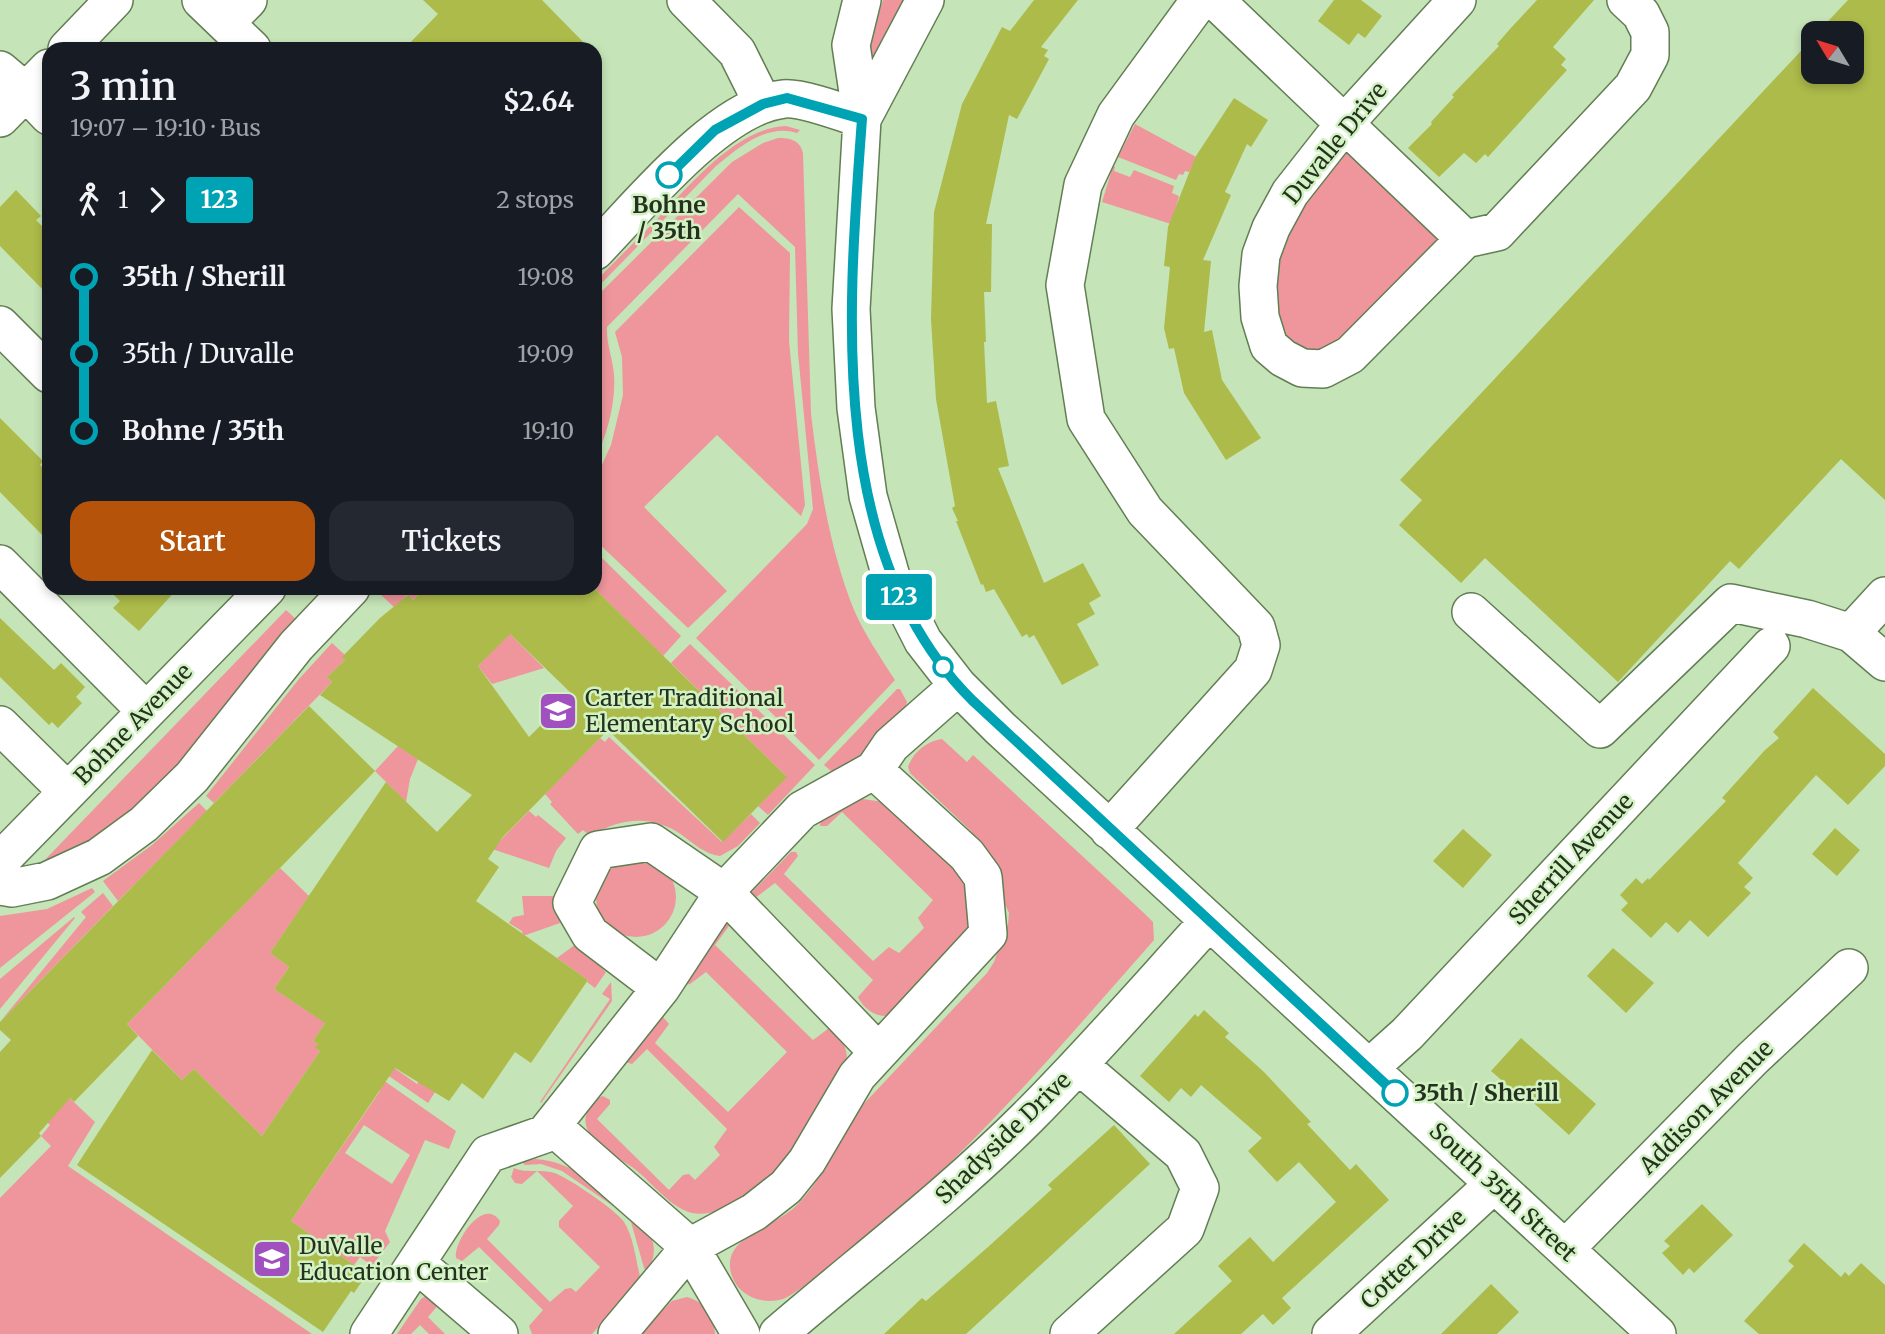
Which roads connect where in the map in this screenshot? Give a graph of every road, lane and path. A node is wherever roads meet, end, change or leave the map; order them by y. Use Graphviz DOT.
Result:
graph roads {
  1 [pos="114,0"];
  2 [pos="686,0"];
  3 [pos="862,0"];
  4 [pos="925,0"];
  5 [pos="1200,0"];
  6 [pos="1215,0"];
  7 [pos="1457,0"];
  8 [pos="1626,0"];
  9 [pos="225,8"];
  10 [pos="74,42"];
  11 [pos="247,42"];
  12 [pos="31,86"];
  13 [pos="763,104"];
  14 [pos="0,118"];
  15 [pos="862,119"];
  16 [pos="1345,123"];
  17 [pos="1465,239"];
  18 [pos="602,244"];
  19 [pos="0,325"];
  20 [pos="42,367"];
  21 [pos="0,564"];
  22 [pos="259,595"];
  23 [pos="344,595"];
  24 [pos="1885,596"];
  25 [pos="1471,612"];
  26 [pos="1851,634"];
  27 [pos="1771,646"];
  28 [pos="1885,662"];
  29 [pos="958,686"];
  30 [pos="146,711"];
  31 [pos="0,725"];
  32 [pos="874,771"];
  33 [pos="67,791"];
  34 [pos="1110,830"];
  35 [pos="0,861"];
  36 [pos="0,886"];
  37 [pos="724,892"];
  38 [pos="1209,920"];
  39 [pos="1849,968"];
  40 [pos="661,988"];
  41 [pos="878,1052"];
  42 [pos="1079,1065"];
  43 [pos="1369,1068"];
  44 [pos="552,1126"];
  45 [pos="1494,1184"];
  46 [pos="690,1247"];
  47 [pos="1565,1249"];
  48 [pos="416,1263"];
  49 [pos="369,1334"];
  50 [pos="499,1334"];
  51 [pos="617,1334"];
  52 [pos="741,1334"];
  53 [pos="778,1334"];
  54 [pos="1069,1334"];
  55 [pos="1331,1334"];
  56 [pos="1657,1334"];
  1 -- 10 [label="street"];
  2 -- 13 [label="street"];
  3 -- 15 [label="street"];
  4 -- 15 [label="street"];
  5 -- 34 [label="street"];
  6 -- 16 [label="street"];
  7 -- 16 [label="street, Duvalle Drive"];
  8 -- 17 [label="street"];
  9 -- 11 [label="street"];
  12 -- 14 [label="street"];
  13 -- 15 [label="street"];
  13 -- 18 [label="street"];
  15 -- 29 [label="street, South 35th Street"];
  16 -- 17 [label="street"];
  16 -- 17 [label="street, Duvalle Drive"];
  19 -- 20 [label="street"];
  21 -- 30 [label="street"];
  22 -- 30 [label="street, Bohne Avenue"];
  23 -- 36 [label="street"];
  24 -- 26 [label="street"];
  25 -- 26 [label="street"];
  26 -- 28 [label="street"];
  27 -- 43 [label="street, Sherrill Avenue"];
  29 -- 32 [label="street"];
  29 -- 34 [label="street, South 35th Street"];
  30 -- 33 [label="street, Bohne Avenue"];
  31 -- 33 [label="street"];
  32 -- 37 [label="street"];
  32 -- 41 [label="street"];
  33 -- 35 [label="street, Bohne Avenue"];
  34 -- 38 [label="street, South 35th Street"];
  37 -- 40 [label="street"];
  37 -- 40 [label="street"];
  37 -- 41 [label="street"];
  38 -- 42 [label="street, Shadyside Drive"];
  38 -- 43 [label="street, South 35th Street"];
  39 -- 47 [label="street, Addison Avenue"];
  40 -- 44 [label="street"];
  41 -- 46 [label="street"];
  42 -- 53 [label="street, Shadyside Drive"];
  42 -- 54 [label="street"];
  43 -- 45 [label="street, South 35th Street"];
  44 -- 46 [label="street"];
  44 -- 48 [label="street"];
  45 -- 47 [label="street, South 35th Street"];
  45 -- 55 [label="street, Cotter Drive"];
  46 -- 51 [label="street"];
  46 -- 52 [label="street"];
  47 -- 56 [label="street, South 35th Street"];
  48 -- 49 [label="street"];
  48 -- 50 [label="street"];
}
